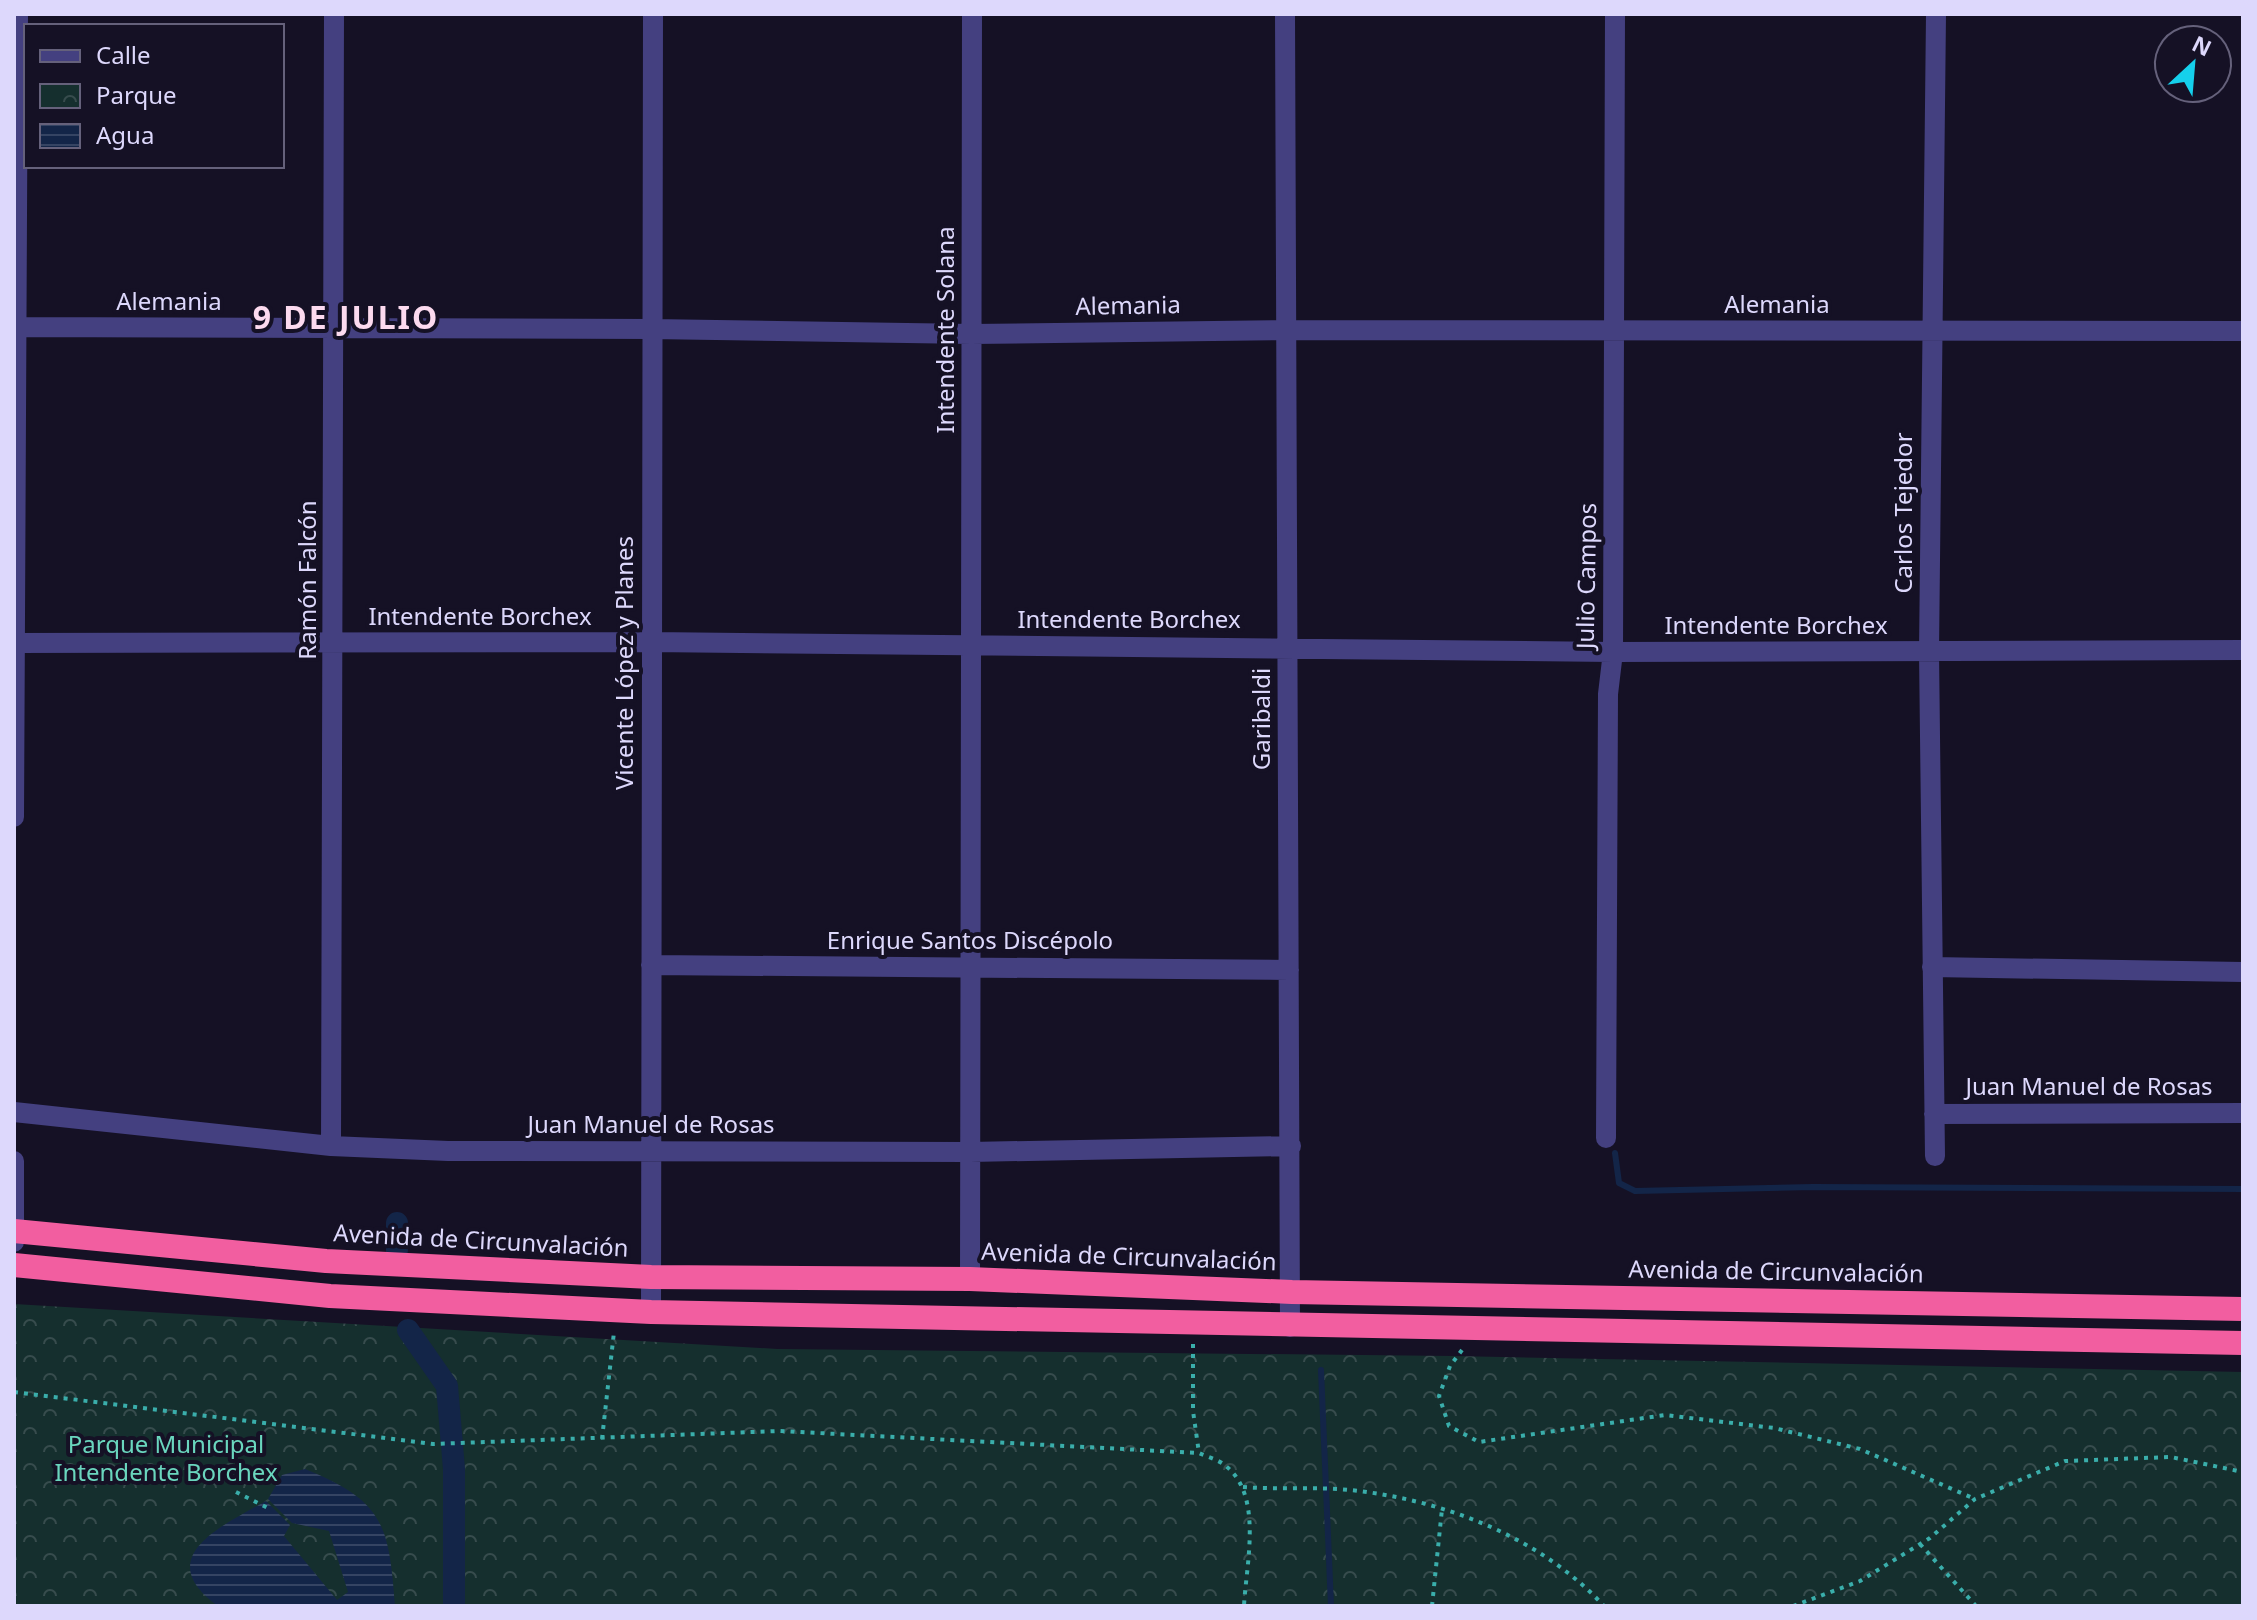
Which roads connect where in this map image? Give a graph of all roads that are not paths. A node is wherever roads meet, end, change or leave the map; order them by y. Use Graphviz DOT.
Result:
graph roads {
  1 [pos="18,14"];
  2 [pos="334,14"];
  3 [pos="653,14"];
  4 [pos="972,14"];
  5 [pos="1285,14"];
  6 [pos="1615,14"];
  7 [pos="1936,14"];
  8 [pos="15,327"];
  9 [pos="336,328"];
  10 [pos="652,329"];
  11 [pos="1286,330"];
  12 [pos="1614,330"];
  13 [pos="1931,331"];
  14 [pos="2243,331"];
  15 [pos="971,334"];
  16 [pos="651,642"];
  17 [pos="14,643"];
  18 [pos="333,643"];
  19 [pos="973,645"];
  20 [pos="1288,647"];
  21 [pos="2243,650"];
  22 [pos="1613,652"];
  23 [pos="1929,652"];
  24 [pos="14,817"];
  25 [pos="651,965"];
  26 [pos="970,967"];
  27 [pos="1932,967"];
  28 [pos="1289,970"];
  29 [pos="2243,972"];
  30 [pos="14,1112"];
  31 [pos="2243,1113"];
  32 [pos="1934,1114"];
  33 [pos="1606,1138"];
  34 [pos="331,1146"];
  35 [pos="1291,1146"];
  36 [pos="651,1151"];
  37 [pos="970,1152"];
  38 [pos="1935,1156"];
  39 [pos="14,1161"];
  40 [pos="15,1234"];
  41 [pos="14,1265"];
  42 [pos="651,1277"];
  43 [pos="970,1279"];
  44 [pos="1292,1292"];
  45 [pos="2243,1309"];
  46 [pos="651,1312"];
  47 [pos="1290,1327"];
  48 [pos="2243,1343"];
  1 -- 8 [label="street"];
  2 -- 9 [label="street, Ramón Falcón"];
  3 -- 10 [label="street, Vicente López y Planes"];
  4 -- 15 [label="street, Intendente Solana"];
  5 -- 11 [label="street, Garibaldi"];
  6 -- 12 [label="street, Julio Campos"];
  7 -- 13 [label="street, Carlos Tejedor"];
  8 -- 9 [label="street, Alemania"];
  8 -- 17 [label="street"];
  9 -- 10 [label="street, Alemania"];
  9 -- 18 [label="street, Ramón Falcón"];
  10 -- 15 [label="street, Alemania"];
  10 -- 16 [label="street, Vicente López y Planes"];
  11 -- 12 [label="street, Alemania"];
  11 -- 15 [label="street, Alemania"];
  11 -- 20 [label="street, Garibaldi"];
  12 -- 13 [label="street, Alemania"];
  12 -- 22 [label="street, Julio Campos"];
  13 -- 14 [label="street, Alemania"];
  13 -- 23 [label="street, Carlos Tejedor"];
  15 -- 19 [label="street, Intendente Solana"];
  16 -- 18 [label="street, Intendente Borchex"];
  16 -- 19 [label="street, Intendente Borchex"];
  16 -- 25 [label="street, Vicente López y Planes"];
  17 -- 18 [label="street, Intendente Borchex"];
  17 -- 24 [label="street"];
  18 -- 34 [label="street, Ramón Falcón"];
  19 -- 20 [label="street, Intendente Borchex"];
  19 -- 26 [label="street, Intendente Solana"];
  20 -- 22 [label="street, Intendente Borchex"];
  20 -- 28 [label="street, Garibaldi"];
  21 -- 23 [label="street, Intendente Borchex"];
  22 -- 23 [label="street, Intendente Borchex"];
  22 -- 33 [label="street, Julio Campos"];
  23 -- 27 [label="street, Carlos Tejedor"];
  25 -- 26 [label="street, Enrique Santos Discépolo"];
  25 -- 36 [label="street, Vicente López y Planes"];
  26 -- 28 [label="street, Enrique Santos Discépolo"];
  26 -- 37 [label="street, Intendente Solana"];
  27 -- 29 [label="street"];
  27 -- 32 [label="street, Carlos Tejedor"];
  28 -- 35 [label="street, Garibaldi"];
  30 -- 34 [label="street, Juan Manuel de Rosas"];
  31 -- 32 [label="street, Juan Manuel de Rosas"];
  32 -- 38 [label="street, Carlos Tejedor"];
  34 -- 36 [label="street, Juan Manuel de Rosas"];
  35 -- 37 [label="street, Juan Manuel de Rosas"];
  35 -- 44 [label="street, Garibaldi"];
  36 -- 37 [label="street, Juan Manuel de Rosas"];
  36 -- 42 [label="street, Vicente López y Planes"];
  37 -- 43 [label="street, Intendente Solana"];
  39 -- 40 [label="street"];
  40 -- 42 [label="highway, Avenida de Circunvalación"];
  41 -- 46 [label="highway"];
  42 -- 43 [label="highway, Avenida de Circunvalación"];
  42 -- 46 [label="street, Vicente López y Planes"];
  43 -- 44 [label="highway, Avenida de Circunvalación"];
  44 -- 45 [label="highway, Avenida de Circunvalación"];
  44 -- 47 [label="street, Garibaldi"];
  46 -- 47 [label="highway"];
  47 -- 48 [label="highway"];
}
